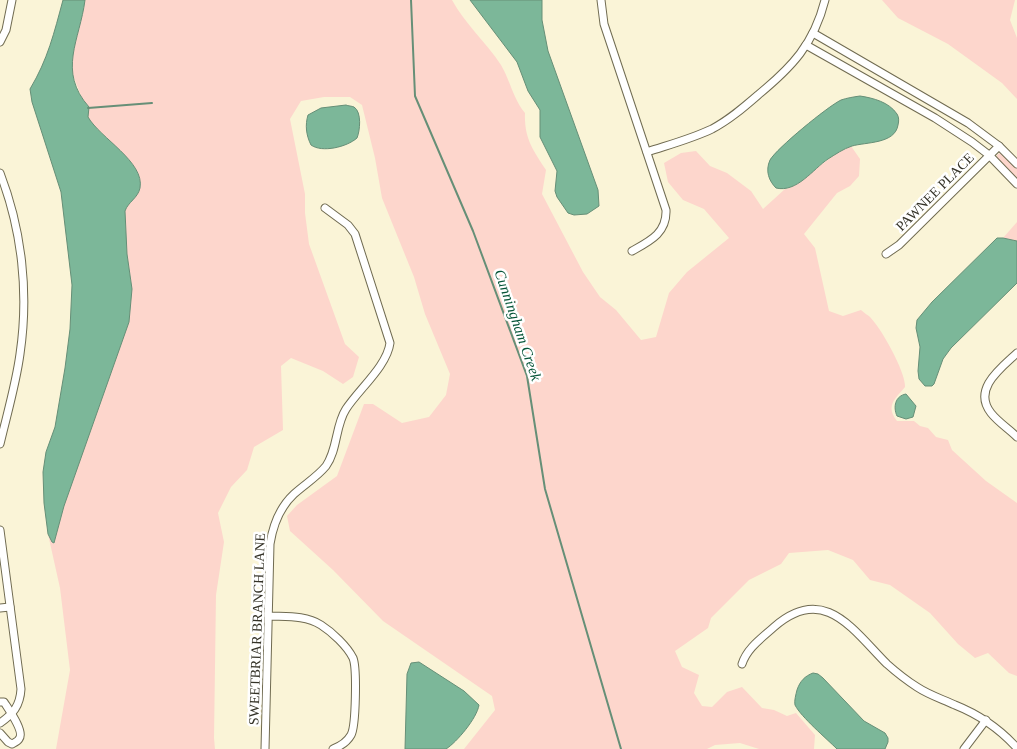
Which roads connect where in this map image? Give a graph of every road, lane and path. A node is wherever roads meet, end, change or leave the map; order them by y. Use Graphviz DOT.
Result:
graph roads {
  1 [pos="12,0"];
  2 [pos="601,0"];
  3 [pos="825,0"];
  4 [pos="813,34"];
  5 [pos="0,42"];
  6 [pos="806,45"];
  7 [pos="888,76"];
  8 [pos="882,88"];
  9 [pos="1000,146"];
  10 [pos="647,152"];
  11 [pos="990,155"];
  12 [pos="1017,164"];
  13 [pos="0,173"];
  14 [pos="1017,184"];
  15 [pos="324,208"];
  16 [pos="632,251"];
  17 [pos="886,254"];
  18 [pos="1017,353"];
  19 [pos="2,429"];
  20 [pos="1017,437"];
  21 [pos="0,444"];
  22 [pos="0,530"];
  23 [pos="10,607"];
  24 [pos="0,608"];
  25 [pos="268,616"];
  26 [pos="742,664"];
  27 [pos="0,702"];
  28 [pos="12,715"];
  29 [pos="986,720"];
  30 [pos="0,723"];
  31 [pos="0,733"];
  32 [pos="1017,748"];
  33 [pos="265,749"];
  34 [pos="333,749"];
  35 [pos="964,749"];
  1 -- 5 [label="street"];
  2 -- 10 [label="street"];
  3 -- 4 [label="street"];
  4 -- 6 [label="street"];
  4 -- 7 [label="street"];
  6 -- 8 [label="street"];
  6 -- 10 [label="street"];
  7 -- 8 [label="street"];
  7 -- 9 [label="street"];
  8 -- 11 [label="street"];
  9 -- 11 [label="street, PAWNEE PLACE"];
  9 -- 12 [label="street"];
  10 -- 16 [label="street"];
  11 -- 14 [label="street"];
  11 -- 17 [label="street, PAWNEE PLACE"];
  13 -- 19 [label="street"];
  15 -- 25 [label="street, SWEETBRIAR BRANCH LANE"];
  18 -- 20 [label="street"];
  19 -- 21 [label="street"];
  22 -- 23 [label="street"];
  23 -- 24 [label="street"];
  23 -- 28 [label="street"];
  25 -- 33 [label="street, SWEETBRIAR BRANCH LANE"];
  25 -- 34 [label="street"];
  26 -- 29 [label="street"];
  27 -- 28 [label="street"];
  28 -- 30 [label="street"];
  28 -- 31 [label="street"];
  29 -- 32 [label="street"];
  29 -- 35 [label="street"];
}
